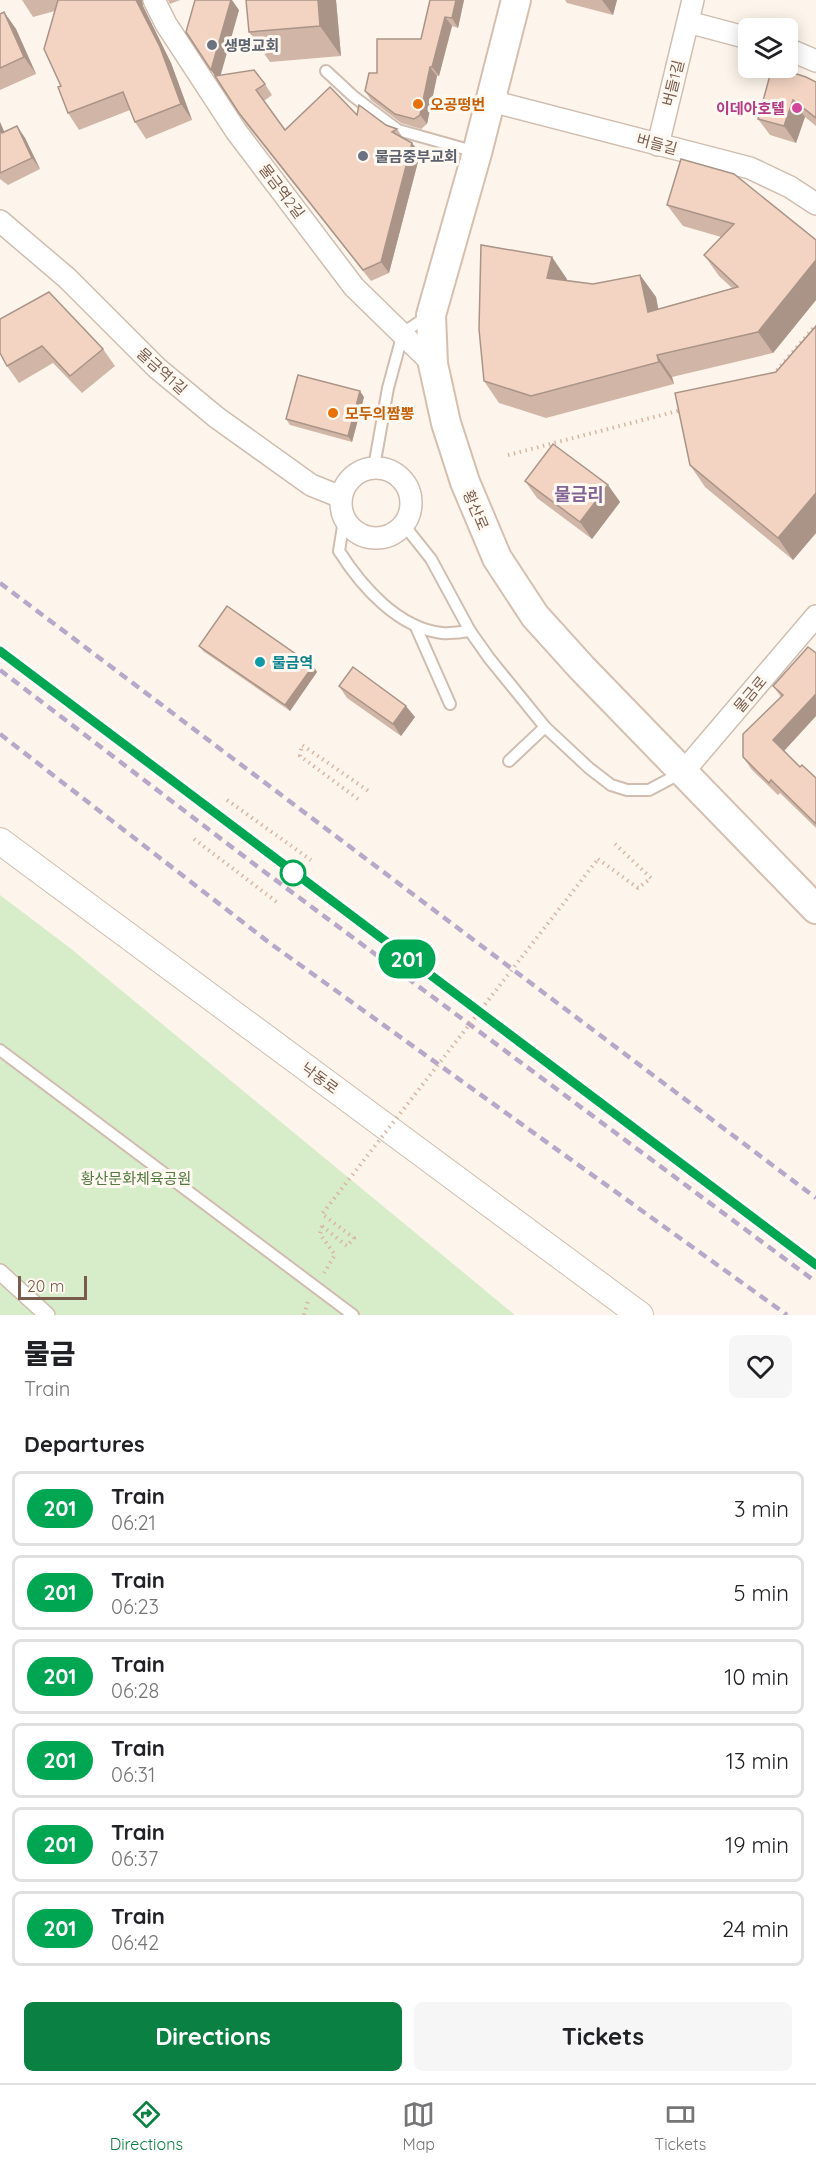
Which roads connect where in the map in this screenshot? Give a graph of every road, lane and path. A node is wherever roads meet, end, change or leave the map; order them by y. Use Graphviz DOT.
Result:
graph roads {
  1 [pos="154,0"];
  2 [pos="516,0"];
  3 [pos="693,0"];
  4 [pos="688,22"];
  5 [pos="738,35"];
  6 [pos="798,53"];
  7 [pos="816,61"];
  8 [pos="326,71"];
  9 [pos="491,101"];
  10 [pos="658,145"];
  11 [pos="477,153"];
  12 [pos="816,204"];
  13 [pos="0,221"];
  14 [pos="431,315"];
  15 [pos="816,325"];
  16 [pos="403,333"];
  17 [pos="433,364"];
  18 [pos="767,382"];
  19 [pos="691,408"];
  20 [pos="508,455"];
  21 [pos="374,467"];
  22 [pos="341,496"];
  23 [pos="344,520"];
  24 [pos="404,525"];
  25 [pos="816,616"];
  26 [pos="416,627"];
  27 [pos="470,631"];
  28 [pos="450,704"];
  29 [pos="545,727"];
  30 [pos="509,761"];
  31 [pos="684,771"];
  32 [pos="370,792"];
  33 [pos="358,799"];
  34 [pos="227,800"];
  35 [pos="194,839"];
  36 [pos="0,841"];
  37 [pos="615,844"];
  38 [pos="311,860"];
  39 [pos="278,903"];
  40 [pos="816,909"];
  41 [pos="0,1050"];
  42 [pos="322,1226"];
  43 [pos="0,1272"];
  44 [pos="47,1315"];
  45 [pos="353,1315"];
  46 [pos="640,1315"];
  1 -- 16 [label="street, 물금역2길"];
  2 -- 9 [label="main road, 황산로"];
  3 -- 4 [label="street, 버들1길"];
  4 -- 5 [label="street"];
  4 -- 10 [label="street, 버들1길"];
  6 -- 7 [label="street"];
  8 -- 11 [label="lane"];
  9 -- 10 [label="street, 버들길"];
  9 -- 11 [label="main road, 황산로"];
  10 -- 12 [label="street, 버들길"];
  11 -- 14 [label="main road, 황산로"];
  13 -- 22 [label="street, 물금역1길"];
  14 -- 16 [label="lane"];
  14 -- 17 [label="main road, 황산로"];
  15 -- 18 [label="path"];
  16 -- 17 [label="street, 물금역2길"];
  16 -- 21 [label="lane"];
  17 -- 31 [label="main road, 황산로"];
  19 -- 20 [label="path"];
  21 -- 22 [label="street"];
  21 -- 24 [label="street"];
  22 -- 23 [label="street"];
  23 -- 24 [label="street"];
  23 -- 26 [label="lane"];
  24 -- 27 [label="lane"];
  25 -- 31 [label="street, 물금로"];
  26 -- 27 [label="lane"];
  26 -- 28 [label="lane"];
  27 -- 29 [label="lane"];
  29 -- 30 [label="lane"];
  29 -- 31 [label="lane"];
  31 -- 40 [label="main road, 황산로"];
  32 -- 33 [label="path"];
  34 -- 38 [label="path"];
  35 -- 39 [label="path"];
  36 -- 46 [label="street, 낙동로"];
  37 -- 42 [label="path, bridge"];
  41 -- 45 [label="lane"];
  43 -- 44 [label="street"];
}
